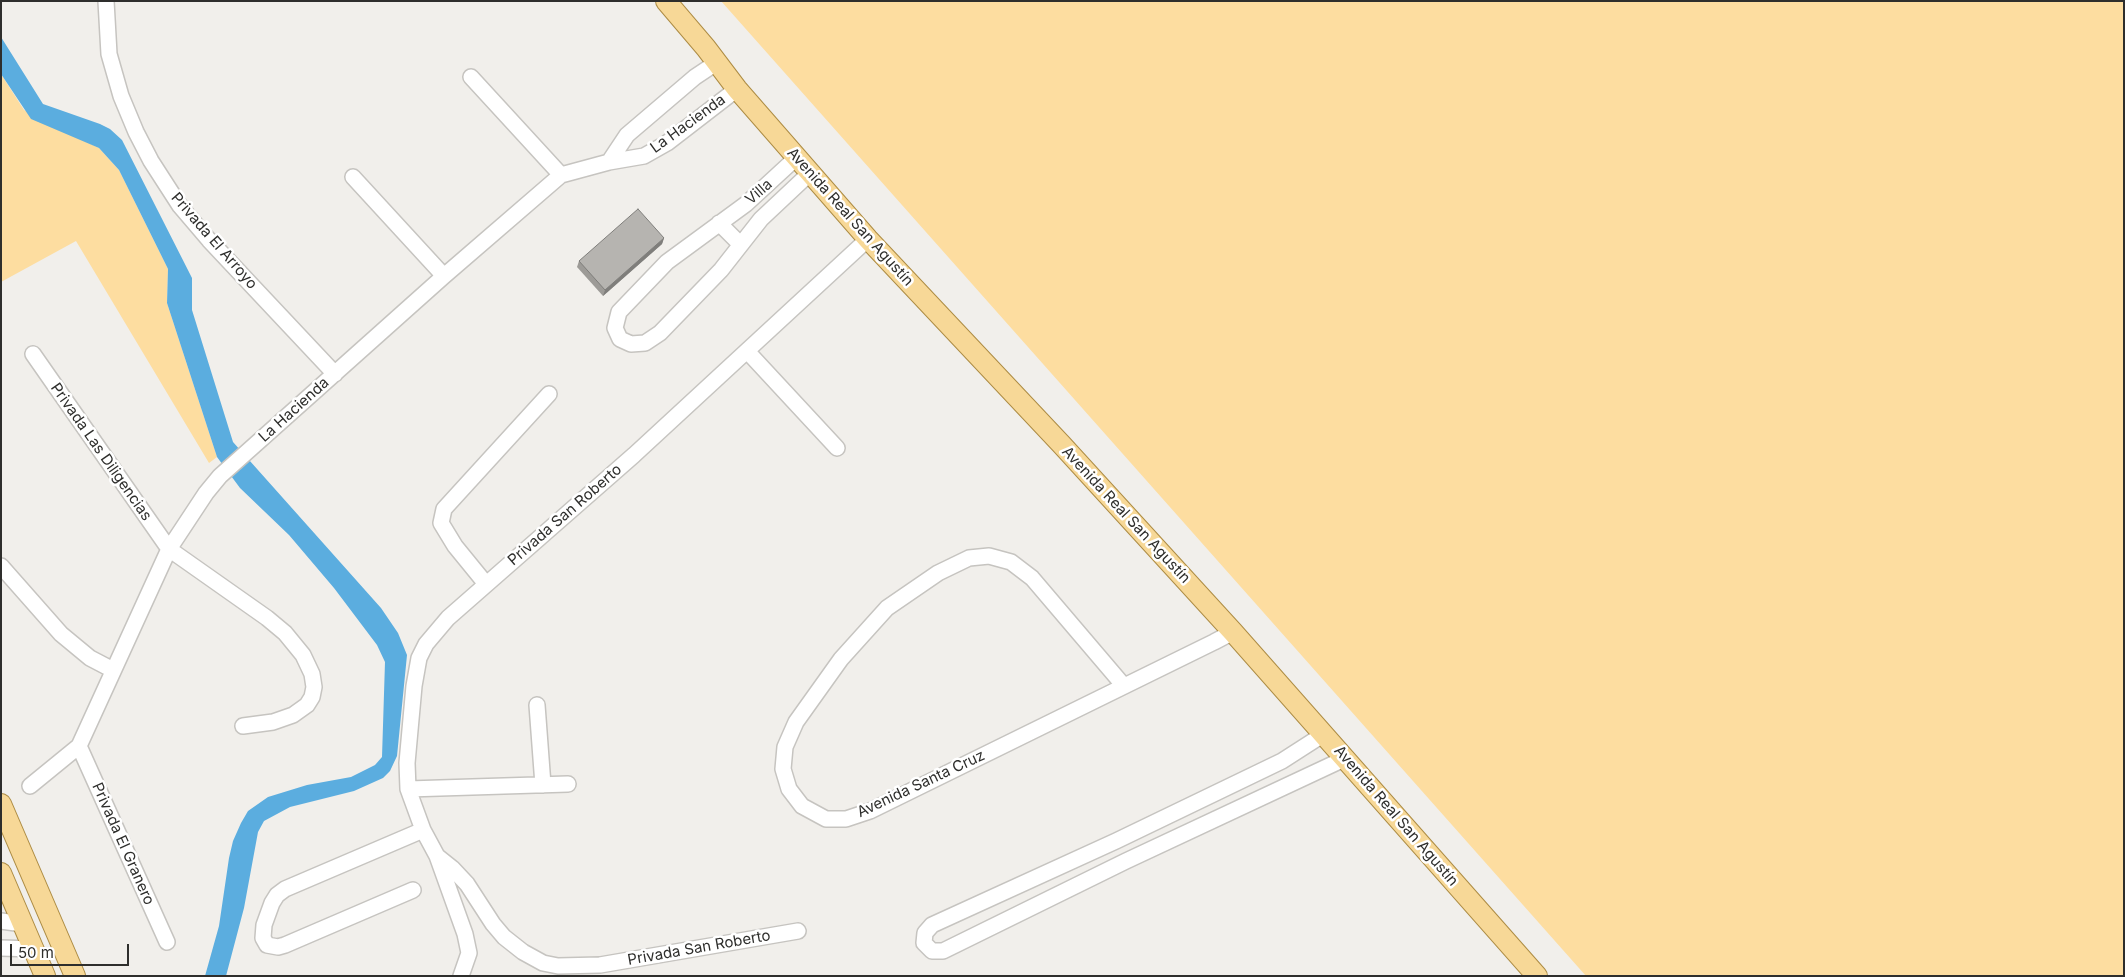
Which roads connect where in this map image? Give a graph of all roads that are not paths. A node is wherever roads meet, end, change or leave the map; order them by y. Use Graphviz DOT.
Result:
graph roads {
  1 [pos="106,1"];
  2 [pos="656,1"];
  3 [pos="666,1"];
  4 [pos="714,60"];
  5 [pos="471,77"];
  6 [pos="737,89"];
  7 [pos="796,158"];
  8 [pos="609,162"];
  9 [pos="810,174"];
  10 [pos="561,175"];
  11 [pos="353,178"];
  12 [pos="768,185"];
  13 [pos="781,199"];
  14 [pos="719,223"];
  15 [pos="868,239"];
  16 [pos="740,244"];
  17 [pos="444,276"];
  18 [pos="747,351"];
  19 [pos="33,354"];
  20 [pos="335,374"];
  21 [pos="549,394"];
  22 [pos="837,448"];
  23 [pos="168,549"];
  24 [pos="1,566"];
  25 [pos="486,584"];
  26 [pos="1233,632"];
  27 [pos="113,670"];
  28 [pos="1124,686"];
  29 [pos="537,705"];
  30 [pos="243,726"];
  31 [pos="1324,734"];
  32 [pos="79,746"];
  33 [pos="1346,758"];
  34 [pos="568,784"];
  35 [pos="543,785"];
  36 [pos="30,786"];
  37 [pos="408,789"];
  38 [pos="1,804"];
  39 [pos="423,830"];
  40 [pos="1116,841"];
  41 [pos="436,856"];
  42 [pos="1126,861"];
  43 [pos="1,873"];
  44 [pos="413,890"];
  45 [pos="1,921"];
  46 [pos="23,924"];
  47 [pos="798,931"];
  48 [pos="167,942"];
  49 [pos="1,948"];
  50 [pos="34,949"];
  51 [pos="45,976"];
  52 [pos="75,976"];
  53 [pos="461,976"];
  54 [pos="1537,976"];
  1 -- 20 [label="street, Privada El Arroyo"];
  2 -- 4 [label="main road, Avenida Real San Agustín"];
  3 -- 4 [label="main road, Avenida Real San Agustín"];
  4 -- 6 [label="main road, Avenida Real San Agustín"];
  4 -- 8 [label="street, La Hacienda"];
  5 -- 10 [label="street"];
  6 -- 7 [label="main road, Avenida Real San Agustín"];
  6 -- 8 [label="street, La Hacienda"];
  7 -- 9 [label="main road, Avenida Real San Agustín"];
  7 -- 12 [label="street, Villa"];
  8 -- 10 [label="street, La Hacienda"];
  9 -- 13 [label="street, Villa"];
  9 -- 15 [label="main road, Avenida Real San Agustín"];
  10 -- 17 [label="street, La Hacienda"];
  11 -- 17 [label="street"];
  12 -- 13 [label="street"];
  12 -- 14 [label="street, Villa"];
  13 -- 16 [label="street, Villa"];
  14 -- 16 [label="street"];
  14 -- 16 [label="street, Villa"];
  15 -- 18 [label="street, Privada San Roberto"];
  15 -- 26 [label="main road, Avenida Real San Agustín"];
  17 -- 20 [label="street, La Hacienda"];
  18 -- 22 [label="street"];
  18 -- 25 [label="street, Privada San Roberto"];
  19 -- 23 [label="street, Privada Las Diligencias"];
  20 -- 23 [label="street, La Hacienda"];
  21 -- 25 [label="street"];
  23 -- 27 [label="street, La Hacienda"];
  23 -- 30 [label="street"];
  24 -- 27 [label="street"];
  25 -- 37 [label="street, Privada San Roberto"];
  26 -- 28 [label="street, Avenida Santa Cruz"];
  26 -- 31 [label="main road, Avenida Real San Agustín"];
  27 -- 32 [label="street, La Hacienda"];
  28 -- 28 [label="street, Avenida Santa Cruz"];
  29 -- 35 [label="street"];
  31 -- 33 [label="main road, Avenida Real San Agustín"];
  31 -- 40 [label="street"];
  32 -- 36 [label="street"];
  32 -- 48 [label="street, Privada El Granero"];
  33 -- 42 [label="street"];
  33 -- 54 [label="main road, Avenida Real San Agustín"];
  34 -- 35 [label="street"];
  35 -- 37 [label="street"];
  37 -- 39 [label="street, Privada San Roberto"];
  38 -- 52 [label="main road"];
  39 -- 41 [label="street, Privada San Roberto"];
  39 -- 44 [label="street"];
  40 -- 42 [label="street"];
  40 -- 42 [label="street"];
  41 -- 47 [label="street, Privada San Roberto"];
  41 -- 53 [label="street, Privada San Roberto"];
  43 -- 46 [label="main road"];
  45 -- 46 [label="street"];
  46 -- 50 [label="main road"];
  49 -- 50 [label="street"];
  50 -- 51 [label="main road"];
}
